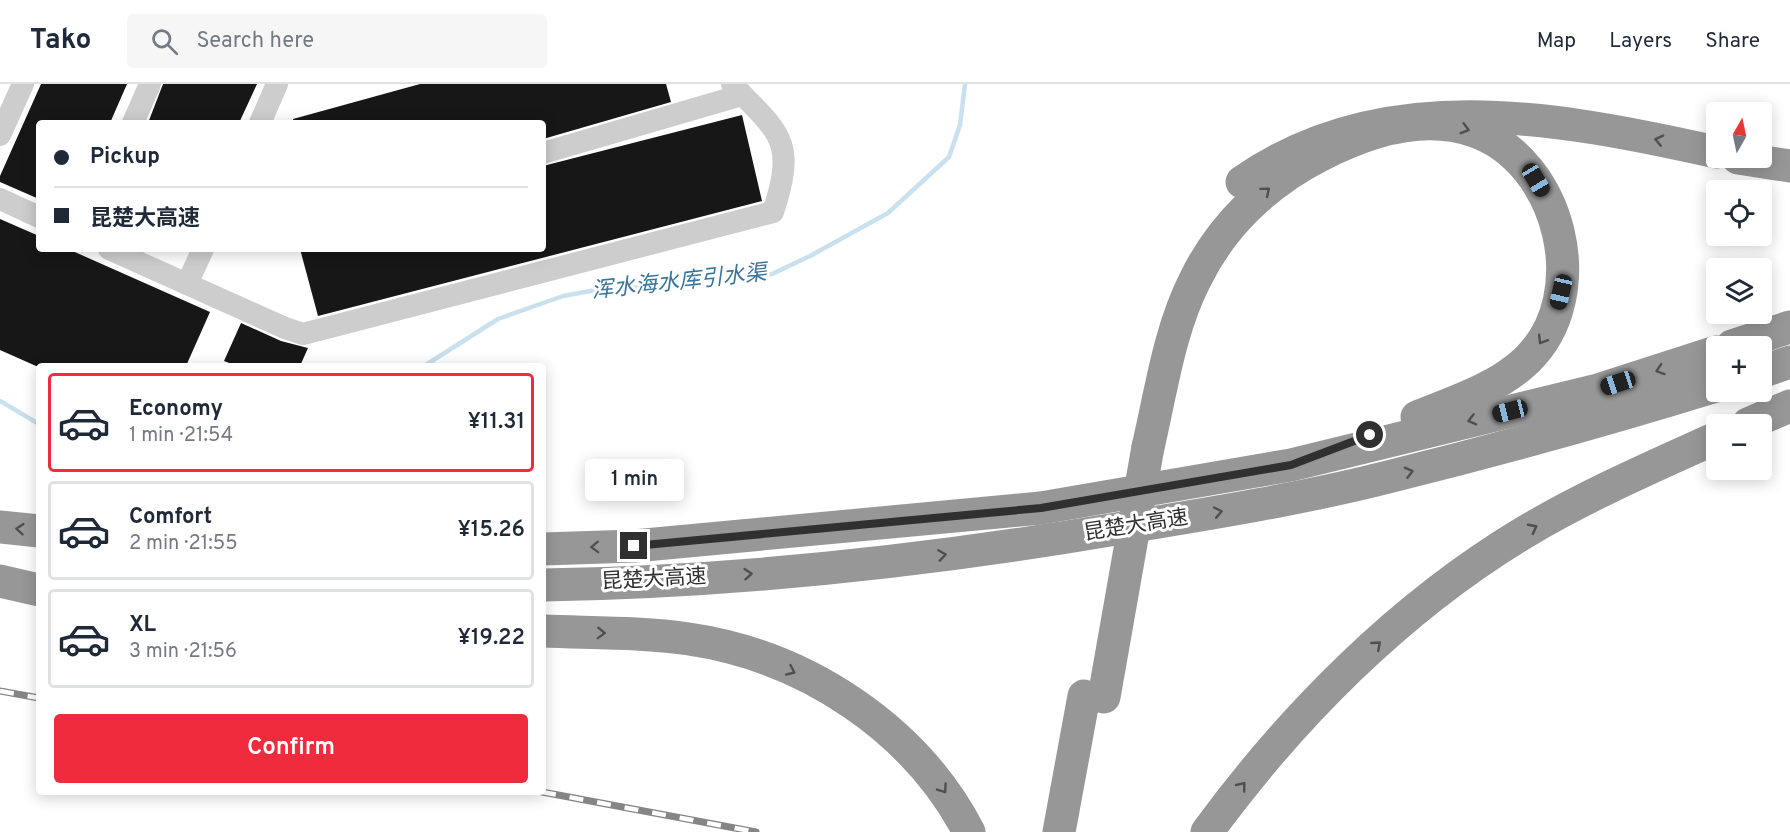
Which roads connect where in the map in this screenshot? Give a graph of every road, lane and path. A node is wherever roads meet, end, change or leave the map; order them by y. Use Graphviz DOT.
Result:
graph roads {
  1 [pos="23,84"];
  2 [pos="150,84"];
  3 [pos="278,84"];
  4 [pos="737,89"];
  5 [pos="134,120"];
  6 [pos="261,120"];
  7 [pos="0,135"];
  8 [pos="1706,150"];
  9 [pos="546,152"];
  10 [pos="1772,163"];
  11 [pos="1790,166"];
  12 [pos="0,200"];
  13 [pos="36,216"];
  14 [pos="116,252"];
  15 [pos="202,252"];
  16 [pos="187,284"];
  17 [pos="1790,327"];
  18 [pos="1764,336"];
  19 [pos="1706,355"];
  20 [pos="1706,389"];
  21 [pos="1785,408"];
  22 [pos="1771,414"];
  23 [pos="1706,443"];
  24 [pos="1139,448"];
  25 [pos="1291,465"];
  26 [pos="0,527"];
  27 [pos="36,531"];
  28 [pos="546,549"];
  29 [pos="0,567"];
  30 [pos="36,570"];
  31 [pos="0,581"];
  32 [pos="546,585"];
  33 [pos="36,589"];
  34 [pos="546,631"];
  35 [pos="1094,697"];
  36 [pos="969,832"];
  37 [pos="1059,832"];
  38 [pos="1081,832"];
  39 [pos="1207,832"];
  1 -- 7 [label="lane"];
  2 -- 5 [label="lane"];
  3 -- 6 [label="lane"];
  4 -- 9 [label="lane"];
  4 -- 16 [label="lane"];
  8 -- 24 [label="highway, one-way"];
  10 -- 11 [label="highway"];
  12 -- 13 [label="lane"];
  14 -- 16 [label="lane"];
  15 -- 16 [label="lane"];
  17 -- 18 [label="highway"];
  19 -- 25 [label="highway, 昆楚大高速, one-way"];
  32 -- 20 [label="highway, 昆楚大高速, one-way"];
  21 -- 22 [label="highway"];
  39 -- 23 [label="highway, one-way"];
  24 -- 25 [label="highway, one-way"];
  24 -- 35 [label="highway"];
  25 -- 28 [label="highway, 昆楚大高速, one-way"];
  27 -- 26 [label="highway, one-way"];
  29 -- 30 [label="highway"];
  31 -- 33 [label="highway"];
  34 -- 36 [label="highway, one-way"];
  35 -- 37 [label="highway"];
  35 -- 38 [label="highway"];
}
